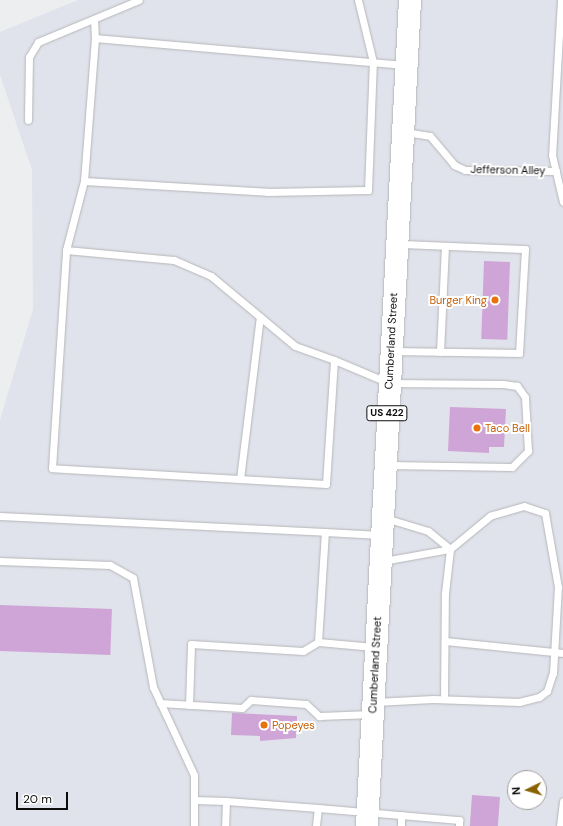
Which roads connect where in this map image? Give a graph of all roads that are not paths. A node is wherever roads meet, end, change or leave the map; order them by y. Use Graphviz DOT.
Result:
graph roads {
  1 [pos="140,0"];
  2 [pos="358,0"];
  3 [pos="410,0"];
  4 [pos="561,0"];
  5 [pos="94,19"];
  6 [pos="95,38"];
  7 [pos="373,62"];
  8 [pos="406,65"];
  9 [pos="28,120"];
  10 [pos="403,132"];
  11 [pos="556,171"];
  12 [pos="84,181"];
  13 [pos="563,202"];
  14 [pos="396,244"];
  15 [pos="445,246"];
  16 [pos="66,250"];
  17 [pos="260,316"];
  18 [pos="391,350"];
  19 [pos="440,352"];
  20 [pos="334,360"];
  21 [pos="389,383"];
  22 [pos="384,465"];
  23 [pos="240,479"];
  24 [pos="0,516"];
  25 [pos="381,526"];
  26 [pos="325,532"];
  27 [pos="450,549"];
  28 [pos="0,561"];
  29 [pos="379,562"];
  30 [pos="445,641"];
  31 [pos="318,642"];
  32 [pos="376,647"];
  33 [pos="554,652"];
  34 [pos="563,653"];
  35 [pos="444,699"];
  36 [pos="160,703"];
  37 [pos="189,705"];
  38 [pos="372,708"];
  39 [pos="194,800"];
  40 [pos="226,801"];
  41 [pos="563,801"];
  42 [pos="318,808"];
  43 [pos="401,815"];
  44 [pos="367,819"];
  45 [pos="194,826"];
  46 [pos="225,826"];
  47 [pos="316,826"];
  48 [pos="401,826"];
  49 [pos="459,826"];
  50 [pos="560,826"];
  1 -- 5 [label="lane"];
  2 -- 7 [label="lane"];
  3 -- 8 [label="highway, Cumberland Street / US 422"];
  4 -- 11 [label="lane"];
  5 -- 6 [label="lane"];
  5 -- 9 [label="lane"];
  6 -- 7 [label="lane"];
  6 -- 12 [label="lane"];
  7 -- 8 [label="lane"];
  7 -- 12 [label="lane"];
  8 -- 10 [label="highway, Cumberland Street / US 422"];
  10 -- 11 [label="lane, Jefferson Alley"];
  10 -- 14 [label="highway, Cumberland Street / US 422"];
  11 -- 13 [label="lane"];
  12 -- 16 [label="lane"];
  14 -- 15 [label="lane"];
  14 -- 18 [label="highway, Cumberland Street / US 422"];
  15 -- 19 [label="lane"];
  15 -- 19 [label="lane"];
  16 -- 17 [label="lane"];
  16 -- 23 [label="lane"];
  17 -- 20 [label="lane"];
  17 -- 23 [label="lane"];
  18 -- 19 [label="lane"];
  18 -- 21 [label="highway, Cumberland Street / US 422"];
  20 -- 21 [label="lane"];
  20 -- 23 [label="lane"];
  21 -- 22 [label="highway, Cumberland Street / US 422"];
  21 -- 22 [label="lane"];
  22 -- 25 [label="highway, Cumberland Street / US 422"];
  24 -- 26 [label="lane"];
  25 -- 26 [label="lane"];
  25 -- 27 [label="lane"];
  25 -- 29 [label="highway, Cumberland Street / US 422"];
  26 -- 31 [label="lane"];
  27 -- 29 [label="lane"];
  27 -- 30 [label="lane"];
  27 -- 33 [label="lane"];
  28 -- 36 [label="lane"];
  29 -- 32 [label="highway, Cumberland Street / US 422"];
  30 -- 33 [label="lane"];
  30 -- 35 [label="lane"];
  31 -- 32 [label="lane"];
  31 -- 37 [label="lane"];
  32 -- 38 [label="highway, Cumberland Street / US 422"];
  33 -- 34 [label="lane"];
  33 -- 35 [label="lane"];
  35 -- 38 [label="lane"];
  36 -- 37 [label="lane"];
  36 -- 39 [label="lane"];
  37 -- 38 [label="lane"];
  38 -- 44 [label="highway, Cumberland Street / US 422"];
  39 -- 40 [label="lane"];
  39 -- 45 [label="lane"];
  40 -- 42 [label="lane"];
  40 -- 46 [label="lane"];
  41 -- 50 [label="lane"];
  42 -- 44 [label="lane"];
  42 -- 47 [label="lane"];
  43 -- 44 [label="lane"];
  43 -- 48 [label="lane"];
  43 -- 49 [label="lane"];
}
